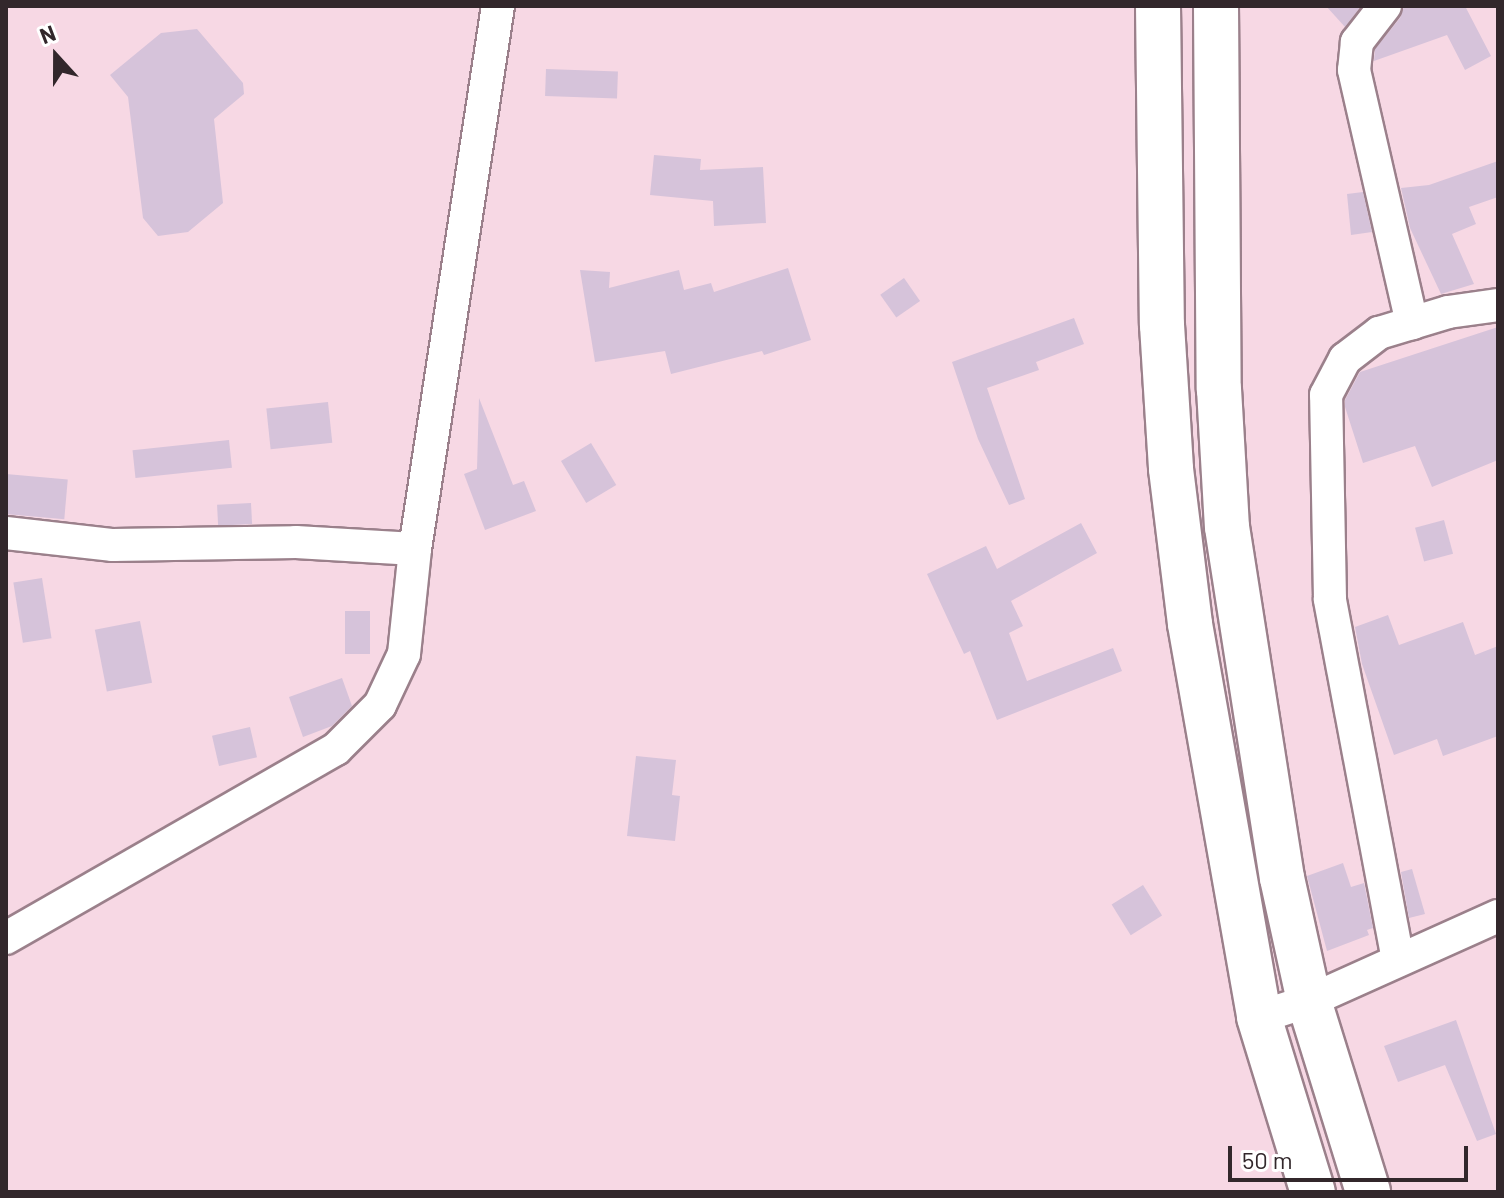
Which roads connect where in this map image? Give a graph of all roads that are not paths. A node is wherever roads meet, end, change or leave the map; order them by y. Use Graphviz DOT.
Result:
graph roads {
  1 [pos="1158,6"];
  2 [pos="1216,6"];
  3 [pos="1385,6"];
  4 [pos="493,12"];
  5 [pos="1498,305"];
  6 [pos="1412,323"];
  7 [pos="6,533"];
  8 [pos="415,549"];
  9 [pos="1498,916"];
  10 [pos="6,938"];
  11 [pos="1398,960"];
  12 [pos="1309,1001"];
  13 [pos="1259,1017"];
  14 [pos="1313,1192"];
  15 [pos="1368,1192"];
  1 -- 13 [label="street"];
  2 -- 12 [label="street"];
  3 -- 6 [label="street"];
  4 -- 8 [label="street"];
  5 -- 6 [label="street"];
  6 -- 11 [label="street"];
  7 -- 8 [label="street"];
  8 -- 10 [label="street"];
  9 -- 11 [label="street"];
  11 -- 12 [label="street"];
  12 -- 13 [label="street"];
  12 -- 15 [label="street"];
  13 -- 14 [label="street"];
}
